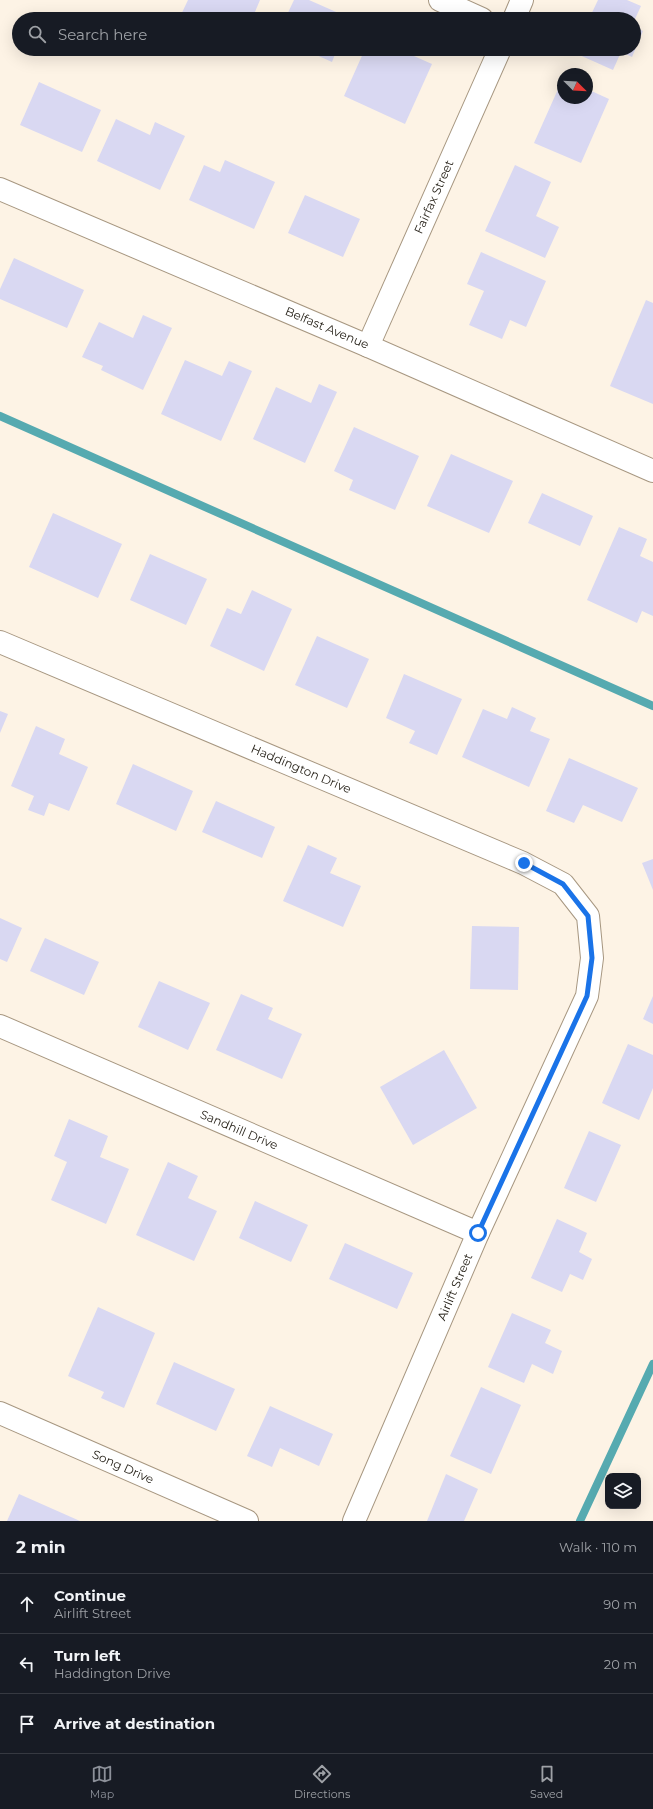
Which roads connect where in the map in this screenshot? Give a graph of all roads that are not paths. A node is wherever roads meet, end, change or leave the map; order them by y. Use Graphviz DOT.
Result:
graph roads {
  1 [pos="440,0"];
  2 [pos="522,0"];
  3 [pos="467,12"];
  4 [pos="517,12"];
  5 [pos="497,56"];
  6 [pos="0,189"];
  7 [pos="368,346"];
  8 [pos="653,471"];
  9 [pos="0,642"];
  10 [pos="588,916"];
  11 [pos="0,1026"];
  12 [pos="478,1233"];
  13 [pos="0,1413"];
  14 [pos="247,1521"];
  15 [pos="354,1521"];
  1 -- 3 [label="street"];
  2 -- 4 [label="street"];
  5 -- 7 [label="street, Fairfax Street"];
  6 -- 7 [label="street, Belfast Avenue"];
  7 -- 8 [label="street, Belfast Avenue"];
  9 -- 10 [label="street, Haddington Drive"];
  10 -- 12 [label="street, Airlift Street"];
  11 -- 12 [label="street, Sandhill Drive"];
  12 -- 15 [label="street, Airlift Street"];
  13 -- 14 [label="street, Song Drive"];
}
